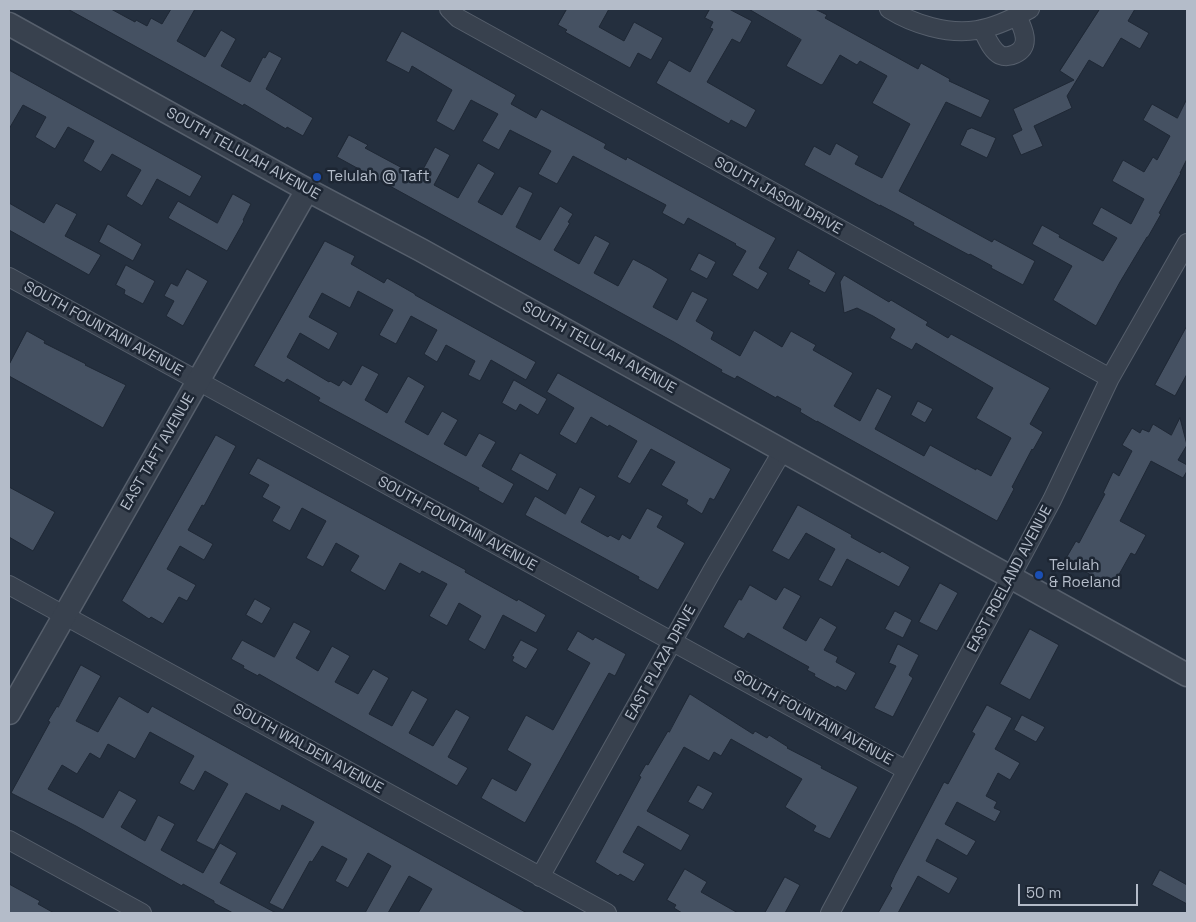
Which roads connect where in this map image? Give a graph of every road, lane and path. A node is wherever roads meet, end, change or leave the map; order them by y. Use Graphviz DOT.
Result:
graph roads {
  1 [pos="449,9"];
  2 [pos="889,9"];
  3 [pos="1024,12"];
  4 [pos="9,24"];
  5 [pos="982,29"];
  6 [pos="307,190"];
  7 [pos="1187,244"];
  8 [pos="9,277"];
  9 [pos="1110,378"];
  10 [pos="198,382"];
  11 [pos="783,450"];
  12 [pos="1010,577"];
  13 [pos="9,585"];
  14 [pos="64,615"];
  15 [pos="673,641"];
  16 [pos="1187,675"];
  17 [pos="9,713"];
  18 [pos="906,770"];
  19 [pos="9,840"];
  20 [pos="540,877"];
  21 [pos="142,913"];
  22 [pos="607,913"];
  23 [pos="830,913"];
  1 -- 9 [label="street, SOUTH JASON DRIVE"];
  2 -- 5 [label="street"];
  3 -- 5 [label="street"];
  3 -- 5 [label="street"];
  4 -- 6 [label="street, SOUTH TELULAH AVENUE"];
  6 -- 10 [label="street, EAST TAFT AVENUE"];
  6 -- 11 [label="street, SOUTH TELULAH AVENUE"];
  7 -- 9 [label="street, EAST ROELAND AVENUE"];
  8 -- 10 [label="street, SOUTH FOUNTAIN AVENUE"];
  9 -- 12 [label="street, EAST ROELAND AVENUE"];
  10 -- 14 [label="street, EAST TAFT AVENUE"];
  10 -- 15 [label="street, SOUTH FOUNTAIN AVENUE"];
  11 -- 12 [label="street, SOUTH TELULAH AVENUE"];
  11 -- 15 [label="street, EAST PLAZA DRIVE"];
  12 -- 16 [label="street, SOUTH TELULAH AVENUE"];
  12 -- 18 [label="street, EAST ROELAND AVENUE"];
  13 -- 14 [label="street, SOUTH WALDEN AVENUE"];
  14 -- 17 [label="street, EAST TAFT AVENUE"];
  14 -- 20 [label="street, SOUTH WALDEN AVENUE"];
  15 -- 18 [label="street, SOUTH FOUNTAIN AVENUE"];
  15 -- 20 [label="street, EAST PLAZA DRIVE"];
  18 -- 23 [label="street, EAST ROELAND AVENUE"];
  19 -- 21 [label="street"];
  20 -- 22 [label="street, SOUTH WALDEN AVENUE"];
}
